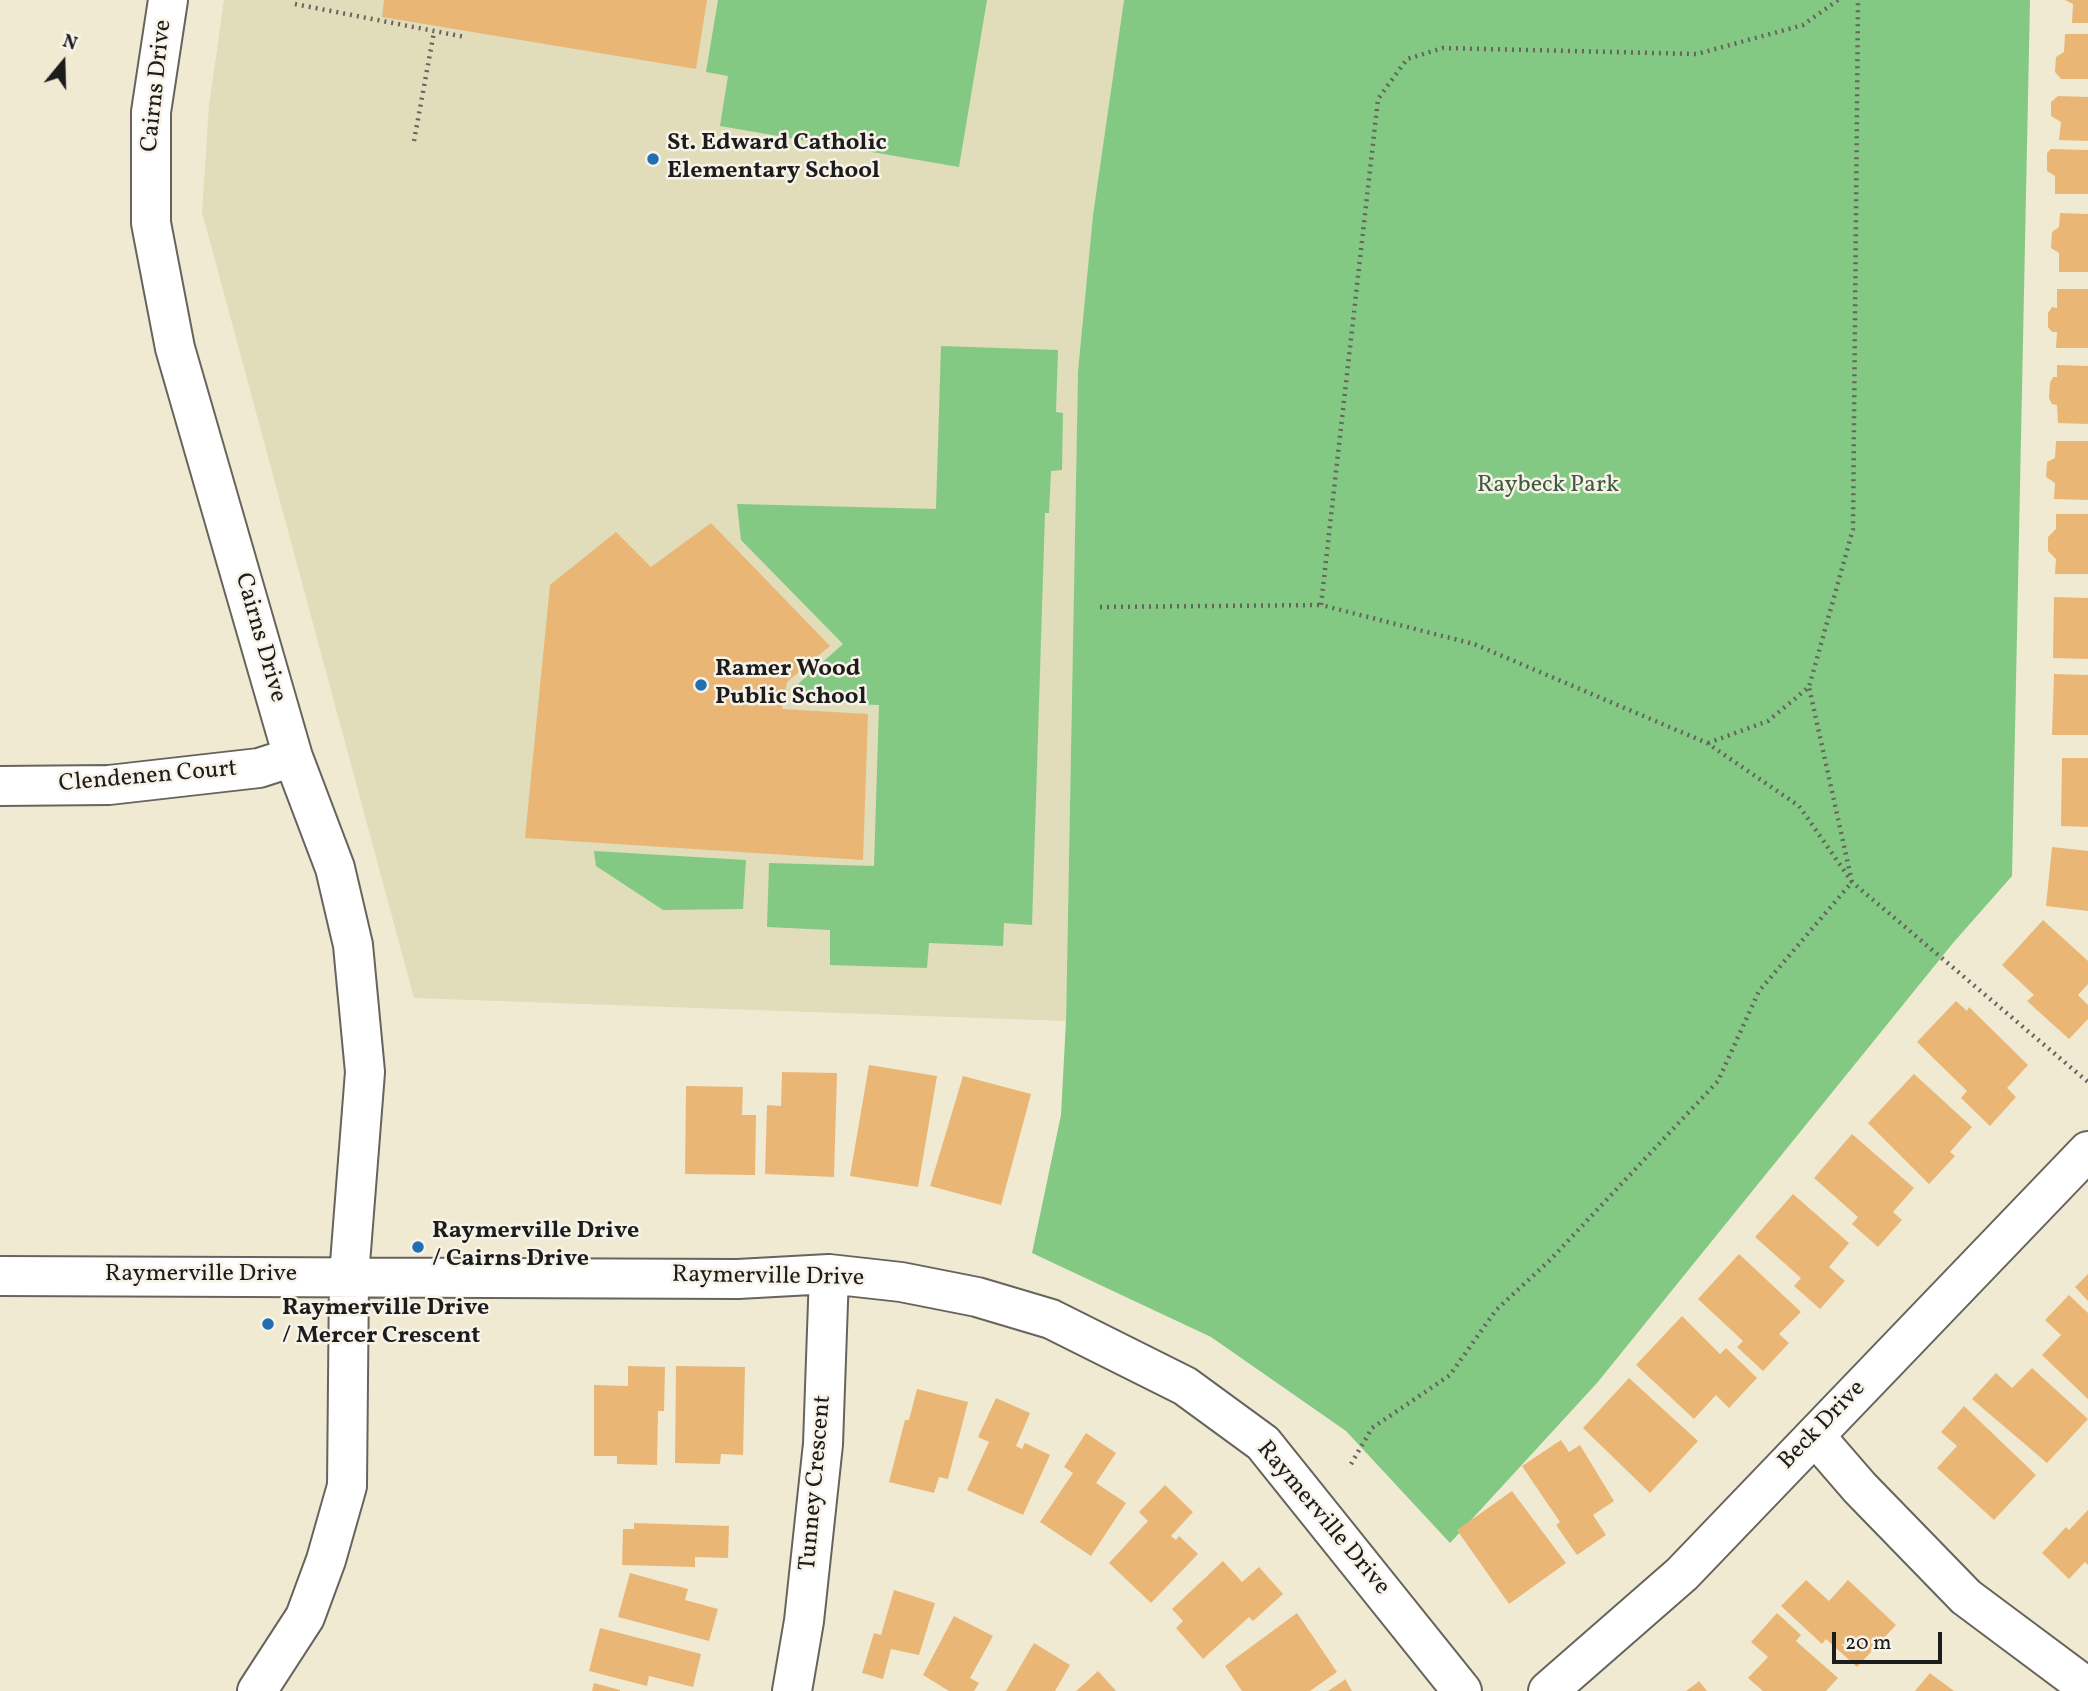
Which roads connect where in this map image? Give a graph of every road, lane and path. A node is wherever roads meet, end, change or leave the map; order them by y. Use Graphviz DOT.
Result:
graph roads {
  1 [pos="168,0"];
  2 [pos="1838,0"];
  3 [pos="1858,0"];
  4 [pos="295,4"];
  5 [pos="435,31"];
  6 [pos="466,37"];
  7 [pos="414,141"];
  8 [pos="1321,605"];
  9 [pos="1100,607"];
  10 [pos="1809,687"];
  11 [pos="1707,743"];
  12 [pos="293,757"];
  13 [pos="0,786"];
  14 [pos="1852,882"];
  15 [pos="2088,1082"];
  16 [pos="2088,1151"];
  17 [pos="829,1274"];
  18 [pos="0,1276"];
  19 [pos="349,1276"];
  20 [pos="1815,1436"];
  21 [pos="1351,1464"];
  22 [pos="2088,1688"];
  23 [pos="257,1691"];
  24 [pos="792,1691"];
  25 [pos="1462,1691"];
  26 [pos="1548,1691"];
  1 -- 12 [label="street, Cairns Drive"];
  2 -- 8 [label="path"];
  3 -- 10 [label="path"];
  4 -- 5 [label="path"];
  5 -- 6 [label="path"];
  5 -- 7 [label="path"];
  8 -- 9 [label="path"];
  8 -- 11 [label="path"];
  10 -- 11 [label="path"];
  10 -- 14 [label="path"];
  11 -- 14 [label="path"];
  12 -- 13 [label="street, Clendenen Court"];
  12 -- 19 [label="street, Cairns Drive"];
  14 -- 15 [label="path"];
  14 -- 21 [label="path"];
  16 -- 20 [label="street, Beck Drive"];
  17 -- 19 [label="street, Raymerville Drive"];
  17 -- 24 [label="street, Tunney Crescent"];
  17 -- 25 [label="street, Raymerville Drive"];
  18 -- 19 [label="street, Raymerville Drive"];
  19 -- 23 [label="street, Cairns Drive"];
  20 -- 22 [label="street"];
  20 -- 26 [label="street, Beck Drive"];
}
